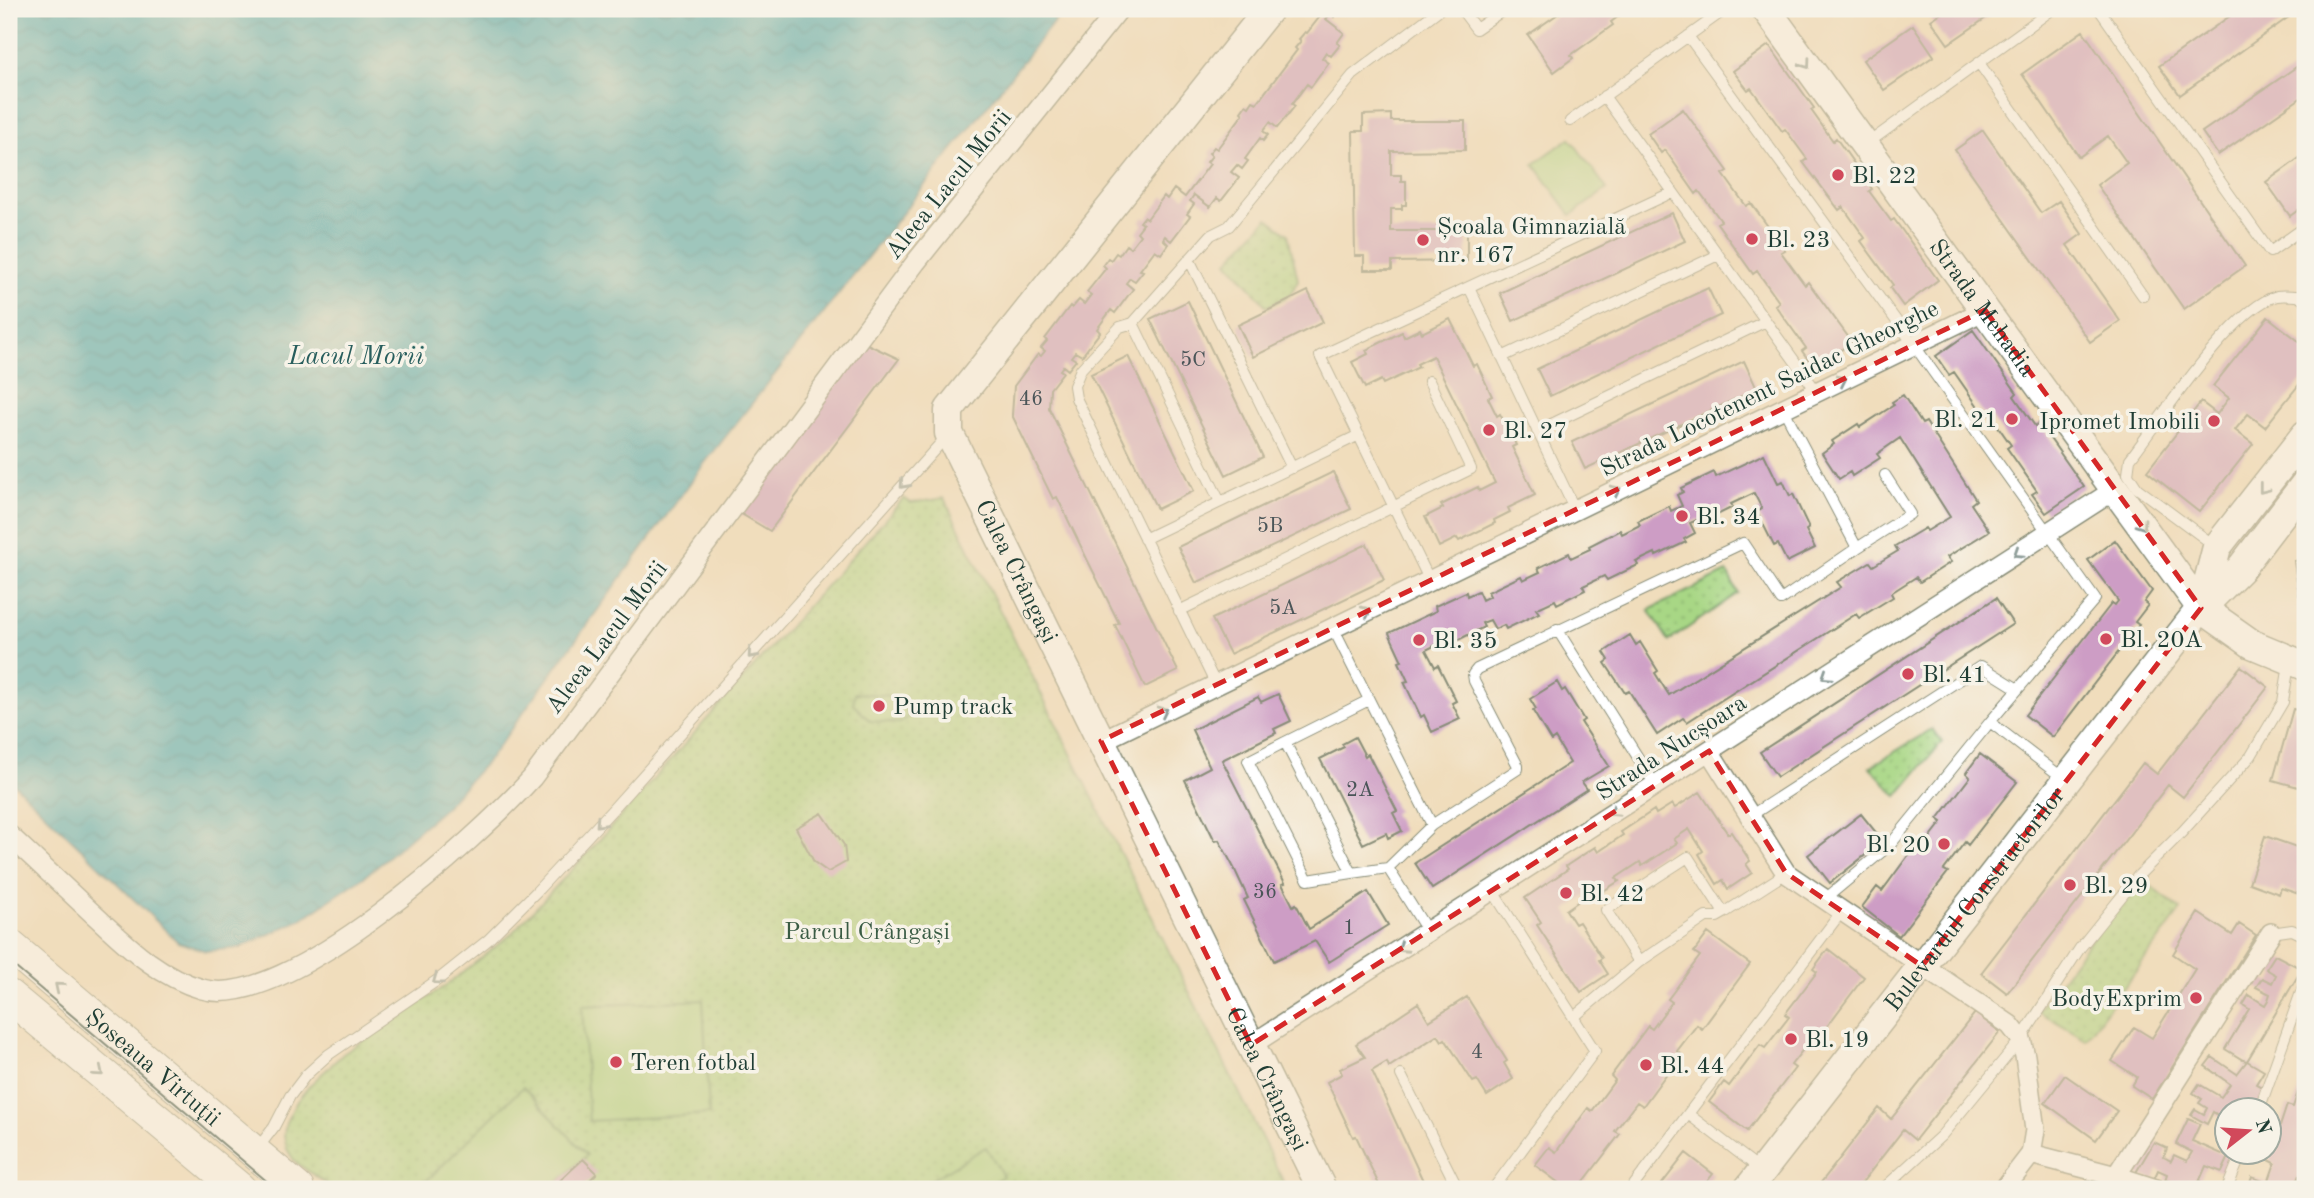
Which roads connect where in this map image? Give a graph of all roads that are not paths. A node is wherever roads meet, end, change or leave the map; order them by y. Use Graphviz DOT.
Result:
graph roads {
  1 [pos="1119,9"];
  2 [pos="1269,9"];
  3 [pos="1440,9"];
  4 [pos="1461,9"];
  5 [pos="1505,9"];
  6 [pos="1726,9"];
  7 [pos="1766,9"];
  8 [pos="2053,9"];
  9 [pos="2099,9"];
  10 [pos="1688,36"];
  11 [pos="1979,63"];
  12 [pos="1604,96"];
  13 [pos="1570,121"];
  14 [pos="1865,146"];
  15 [pos="1673,192"];
  16 [pos="2305,227"];
  17 [pos="1718,255"];
  18 [pos="1189,259"];
  19 [pos="1469,287"];
  20 [pos="2143,296"];
  21 [pos="2305,301"];
  22 [pos="1984,310"];
  23 [pos="1766,321"];
  24 [pos="1133,323"];
  25 [pos="1914,345"];
  26 [pos="1502,356"];
  27 [pos="1429,381"];
  28 [pos="1817,392"];
  29 [pos="1783,408"];
  30 [pos="1537,431"];
  31 [pos="949,433"];
  32 [pos="1359,435"];
  33 [pos="2305,435"];
  34 [pos="1292,468"];
  35 [pos="1885,475"];
  36 [pos="2116,489"];
  37 [pos="2300,501"];
  38 [pos="1220,502"];
  39 [pos="1394,506"];
  40 [pos="1575,510"];
  41 [pos="2048,534"];
  42 [pos="1144,539"];
  43 [pos="2217,547"];
  44 [pos="1857,548"];
  45 [pos="1430,581"];
  46 [pos="2201,608"];
  47 [pos="1179,611"];
  48 [pos="1333,628"];
  49 [pos="1557,629"];
  50 [pos="2297,664"];
  51 [pos="1216,685"];
  52 [pos="2018,689"];
  53 [pos="1368,700"];
  54 [pos="1990,722"];
  55 [pos="1101,741"];
  56 [pos="1285,742"];
  57 [pos="1709,751"];
  58 [pos="2067,780"];
  59 [pos="1656,786"];
  60 [pos="1750,816"];
  61 [pos="1432,825"];
  62 [pos="9,835"];
  63 [pos="1388,869"];
  64 [pos="1352,873"];
  65 [pos="1786,873"];
  66 [pos="1492,890"];
  67 [pos="1825,899"];
  68 [pos="1842,911"];
  69 [pos="1724,913"];
  70 [pos="1427,932"];
  71 [pos="2271,933"];
  72 [pos="2305,936"];
  73 [pos="9,945"];
  74 [pos="1639,962"];
  75 [pos="1922,966"];
  76 [pos="2305,981"];
  77 [pos="9,996"];
  78 [pos="1574,1017"];
  79 [pos="2021,1039"];
  80 [pos="1251,1045"];
  81 [pos="1401,1075"];
  82 [pos="2264,1096"];
  83 [pos="1688,1114"];
  84 [pos="254,1153"];
  85 [pos="2031,1154"];
  86 [pos="2237,1166"];
  87 [pos="2116,1176"];
  88 [pos="1755,1180"];
  89 [pos="240,1189"];
  90 [pos="298,1189"];
  91 [pos="1322,1189"];
  92 [pos="1458,1189"];
  93 [pos="1493,1189"];
  94 [pos="1631,1189"];
  95 [pos="1883,1189"];
  96 [pos="2004,1189"];
  97 [pos="2156,1189"];
  98 [pos="2227,1189"];
  1 -- 62 [label="street, Aleea Lacul Morii"];
  2 -- 31 [label="street"];
  3 -- 18 [label="lane"];
  4 -- 5 [label="lane"];
  6 -- 10 [label="lane"];
  7 -- 14 [label="street, Strada Mehadia, one-way"];
  8 -- 11 [label="lane"];
  9 -- 16 [label="lane"];
  10 -- 12 [label="lane"];
  10 -- 25 [label="lane"];
  11 -- 14 [label="lane"];
  11 -- 20 [label="lane"];
  12 -- 13 [label="lane"];
  12 -- 15 [label="lane"];
  14 -- 22 [label="street, Strada Mehadia"];
  15 -- 17 [label="lane"];
  15 -- 19 [label="lane"];
  17 -- 23 [label="lane"];
  17 -- 26 [label="lane"];
  18 -- 24 [label="lane"];
  18 -- 34 [label="lane"];
  19 -- 26 [label="lane"];
  19 -- 32 [label="lane"];
  21 -- 43 [label="lane"];
  22 -- 25 [label="street, Strada Locotenent Saidac Gheorghe"];
  22 -- 36 [label="street, Strada Mehadia"];
  23 -- 28 [label="lane"];
  23 -- 30 [label="lane"];
  24 -- 38 [label="lane"];
  24 -- 42 [label="lane"];
  28 -- 25 [label="street, Strada Locotenent Saidac Gheorghe, one-way"];
  25 -- 41 [label="lane"];
  26 -- 30 [label="lane"];
  27 -- 39 [label="lane"];
  28 -- 29 [label="street, Strada Locotenent Saidac Gheorghe"];
  40 -- 29 [label="street, Strada Locotenent Saidac Gheorghe, one-way"];
  29 -- 44 [label="lane"];
  30 -- 40 [label="lane"];
  31 -- 55 [label="street, Calea Crângași"];
  31 -- 84 [label="lane, one-way"];
  32 -- 34 [label="lane"];
  32 -- 39 [label="lane"];
  33 -- 43 [label="street, Bulevardul Constructorilor, one-way"];
  34 -- 38 [label="lane"];
  35 -- 44 [label="lane"];
  36 -- 41 [label="street, Strada Nucșoara"];
  36 -- 46 [label="street, Strada Mehadia, one-way"];
  37 -- 46 [label="street, Bulevardul Constructorilor"];
  38 -- 42 [label="lane"];
  39 -- 45 [label="lane"];
  39 -- 47 [label="lane"];
  40 -- 45 [label="street, Strada Locotenent Saidac Gheorghe"];
  41 -- 52 [label="lane"];
  41 -- 57 [label="street, Strada Nucșoara, one-way"];
  42 -- 47 [label="lane"];
  43 -- 46 [label="street, Bulevardul Constructorilor"];
  44 -- 49 [label="lane"];
  48 -- 45 [label="street, Strada Locotenent Saidac Gheorghe, one-way"];
  46 -- 50 [label="street, Strada Mehadia"];
  46 -- 58 [label="street, Bulevardul Constructorilor"];
  47 -- 51 [label="lane"];
  48 -- 51 [label="street, Strada Locotenent Saidac Gheorghe"];
  48 -- 53 [label="lane"];
  49 -- 59 [label="lane"];
  49 -- 61 [label="lane"];
  50 -- 79 [label="lane"];
  55 -- 51 [label="street, Strada Locotenent Saidac Gheorghe, one-way"];
  52 -- 54 [label="lane"];
  52 -- 60 [label="lane"];
  53 -- 56 [label="lane"];
  53 -- 61 [label="lane"];
  54 -- 58 [label="lane"];
  54 -- 67 [label="lane"];
  55 -- 80 [label="street, Calea Crângași"];
  56 -- 64 [label="lane"];
  56 -- 64 [label="lane"];
  57 -- 59 [label="street, Strada Nucșoara"];
  57 -- 60 [label="street"];
  58 -- 75 [label="street, Bulevardul Constructorilor"];
  59 -- 66 [label="street, Strada Nucșoara, one-way"];
  60 -- 65 [label="street"];
  61 -- 63 [label="lane"];
  63 -- 64 [label="lane"];
  63 -- 70 [label="lane"];
  65 -- 67 [label="street"];
  65 -- 69 [label="lane"];
  66 -- 70 [label="street, Strada Nucșoara"];
  66 -- 78 [label="lane"];
  67 -- 68 [label="street"];
  68 -- 75 [label="street"];
  68 -- 83 [label="lane"];
  69 -- 74 [label="lane"];
  69 -- 74 [label="lane"];
  70 -- 80 [label="street, Strada Nucșoara, one-way"];
  71 -- 72 [label="lane"];
  71 -- 87 [label="street"];
  84 -- 73 [label="main road, Șoseaua Virtuții, one-way"];
  74 -- 78 [label="lane"];
  75 -- 79 [label="street"];
  75 -- 88 [label="street, Bulevardul Constructorilor"];
  76 -- 82 [label="lane"];
  77 -- 89 [label="main road, Șoseaua Virtuții, one-way"];
  78 -- 93 [label="lane"];
  79 -- 85 [label="street"];
  79 -- 95 [label="lane"];
  80 -- 91 [label="street, Calea Crângași"];
  81 -- 92 [label="lane"];
  83 -- 88 [label="lane"];
  83 -- 94 [label="lane"];
  84 -- 90 [label="main road, Șoseaua Virtuții"];
  85 -- 87 [label="street"];
  85 -- 96 [label="street"];
  86 -- 98 [label="lane"];
  87 -- 97 [label="street"];
}
